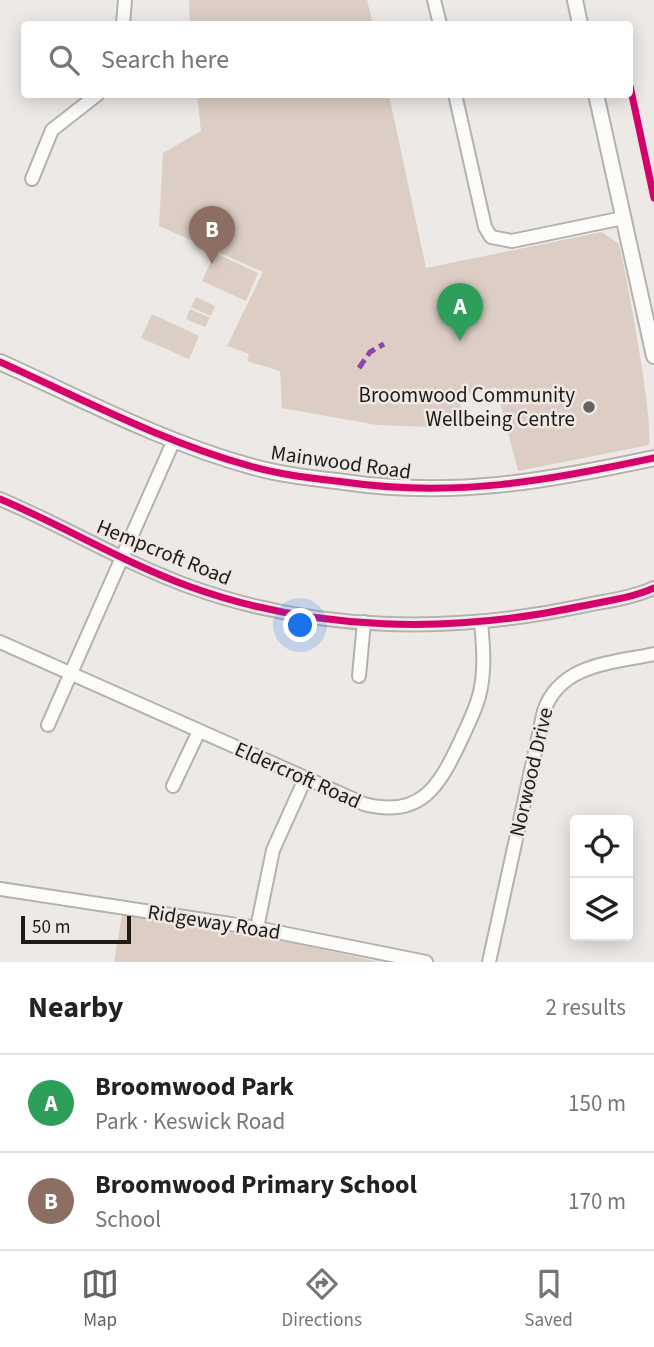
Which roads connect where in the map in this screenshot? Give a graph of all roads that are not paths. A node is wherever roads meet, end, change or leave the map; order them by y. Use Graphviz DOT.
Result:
graph roads {
  1 [pos="125,0"];
  2 [pos="434,0"];
  3 [pos="575,0"];
  4 [pos="123,21"];
  5 [pos="439,21"];
  6 [pos="579,21"];
  7 [pos="93,98"];
  8 [pos="456,98"];
  9 [pos="597,98"];
  10 [pos="32,178"];
  11 [pos="623,218"];
  12 [pos="650,322"];
  13 [pos="654,356"];
  14 [pos="0,362"];
  15 [pos="174,440"];
  16 [pos="654,458"];
  17 [pos="0,499"];
  18 [pos="122,557"];
  19 [pos="654,588"];
  20 [pos="364,622"];
  21 [pos="481,622"];
  22 [pos="0,642"];
  23 [pos="654,654"];
  24 [pos="70,673"];
  25 [pos="359,677"];
  26 [pos="47,727"];
  27 [pos="199,731"];
  28 [pos="305,779"];
  29 [pos="172,788"];
  30 [pos="0,888"];
  31 [pos="257,928"];
  32 [pos="426,962"];
  33 [pos="489,962"];
  1 -- 4 [label="street"];
  2 -- 5 [label="street"];
  3 -- 6 [label="street"];
  7 -- 10 [label="street"];
  8 -- 11 [label="street"];
  9 -- 11 [label="street"];
  11 -- 12 [label="street"];
  12 -- 13 [label="street"];
  14 -- 15 [label="street, Mainwood Road"];
  15 -- 16 [label="street, Mainwood Road"];
  15 -- 18 [label="street"];
  17 -- 18 [label="street, Hempcroft Road"];
  18 -- 20 [label="street, Hempcroft Road"];
  18 -- 24 [label="street"];
  19 -- 21 [label="street, Hempcroft Road"];
  20 -- 21 [label="street, Hempcroft Road"];
  20 -- 25 [label="street"];
  21 -- 28 [label="street, Eldercroft Road"];
  22 -- 24 [label="street, Eldercroft Road"];
  23 -- 33 [label="street, Norwood Drive"];
  24 -- 26 [label="street"];
  24 -- 27 [label="street, Eldercroft Road"];
  27 -- 28 [label="street, Eldercroft Road"];
  27 -- 29 [label="street"];
  28 -- 31 [label="street"];
  30 -- 31 [label="street, Ridgeway Road"];
  31 -- 32 [label="street, Ridgeway Road"];
}
